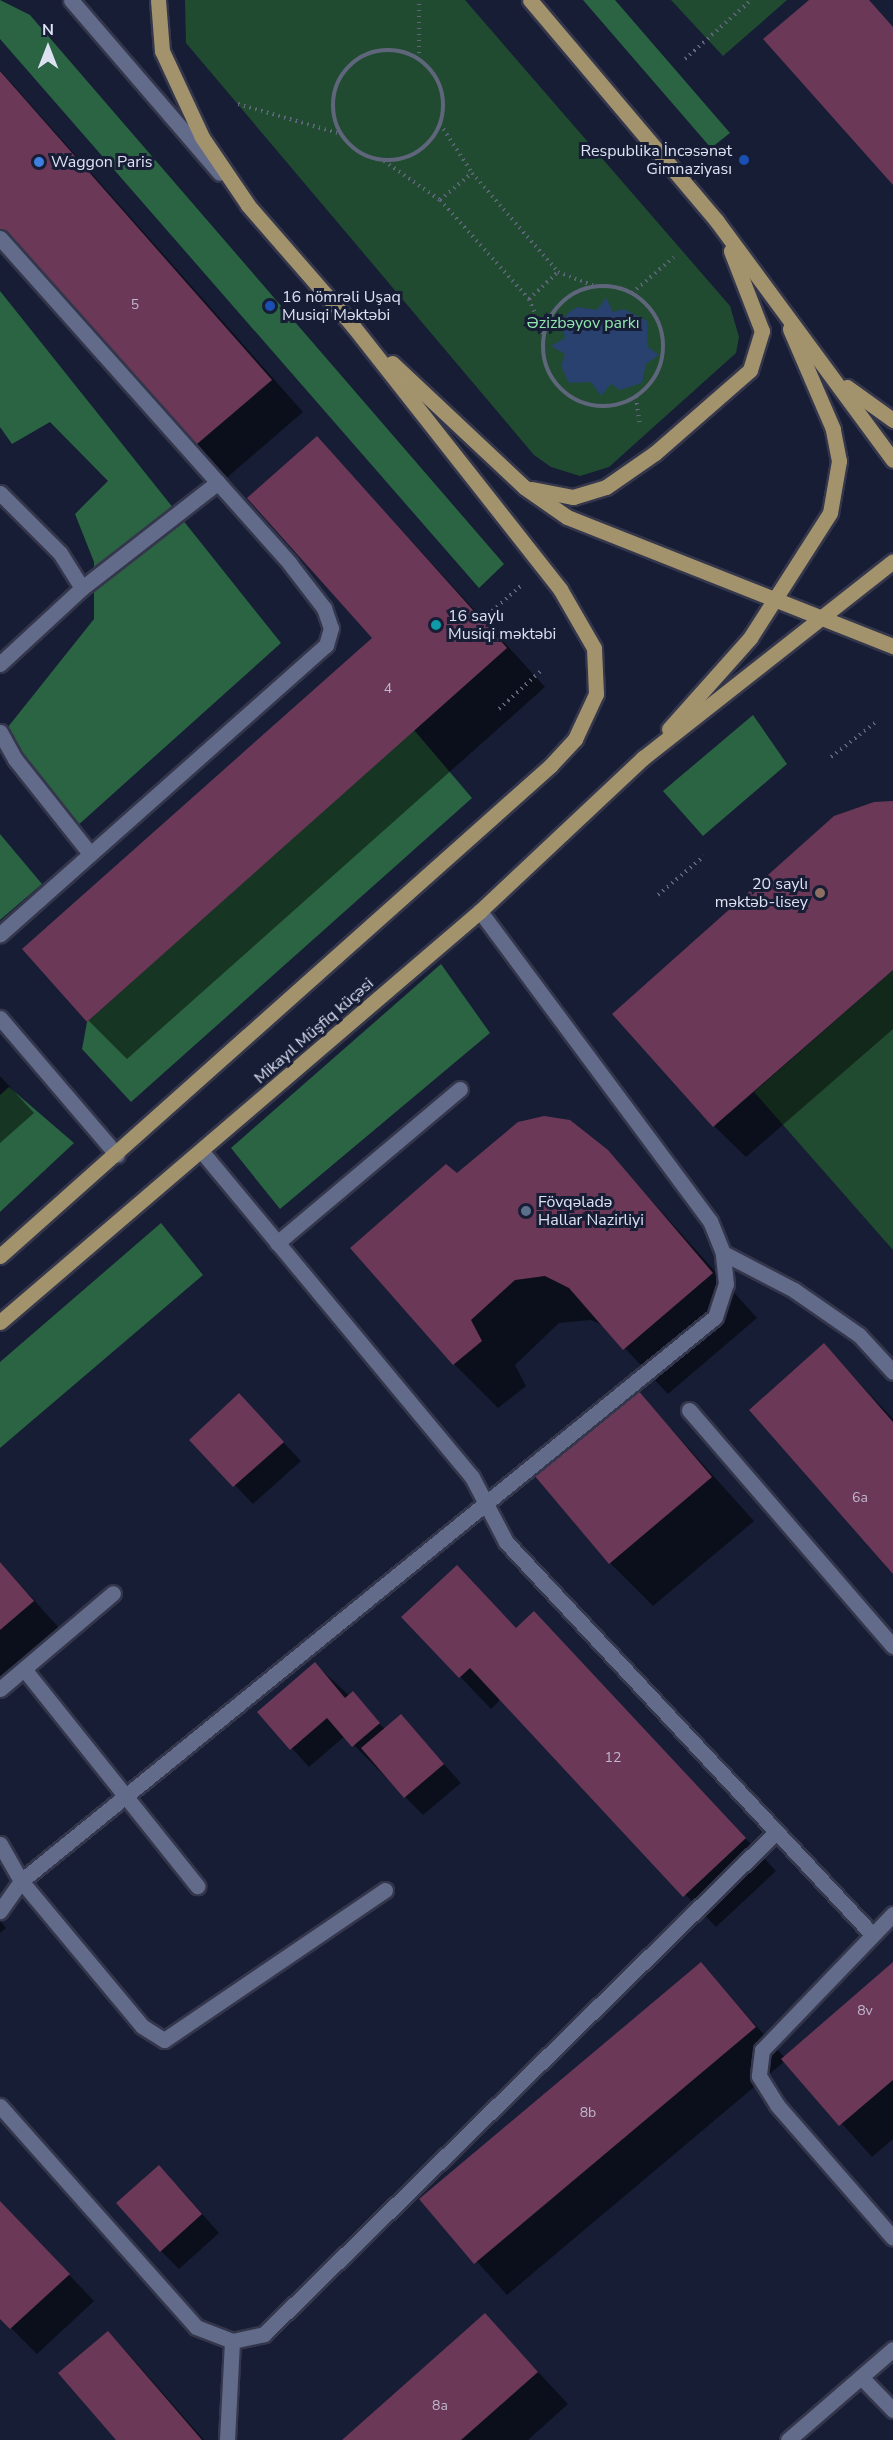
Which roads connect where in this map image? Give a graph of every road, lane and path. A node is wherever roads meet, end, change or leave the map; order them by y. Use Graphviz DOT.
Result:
graph roads {
  1 [pos="71,0"];
  2 [pos="158,0"];
  3 [pos="168,0"];
  4 [pos="419,0"];
  5 [pos="530,0"];
  6 [pos="751,0"];
  7 [pos="162,51"];
  8 [pos="418,59"];
  9 [pos="685,59"];
  10 [pos="238,104"];
  11 [pos="440,124"];
  12 [pos="339,133"];
  13 [pos="384,161"];
  14 [pos="472,173"];
  15 [pos="440,200"];
  16 [pos="248,205"];
  17 [pos="716,220"];
  18 [pos="0,237"];
  19 [pos="674,257"];
  20 [pos="558,272"];
  21 [pos="595,286"];
  22 [pos="632,293"];
  23 [pos="771,293"];
  24 [pos="529,299"];
  25 [pos="353,326"];
  26 [pos="544,336"];
  27 [pos="835,378"];
  28 [pos="636,397"];
  29 [pos="893,420"];
  30 [pos="642,438"];
  31 [pos="893,460"];
  32 [pos="218,482"];
  33 [pos="524,487"];
  34 [pos="0,493"];
  35 [pos="893,561"];
  36 [pos="523,585"];
  37 [pos="82,588"];
  38 [pos="778,598"];
  39 [pos="492,611"];
  40 [pos="825,616"];
  41 [pos="893,646"];
  42 [pos="0,664"];
  43 [pos="543,669"];
  44 [pos="499,709"];
  45 [pos="876,722"];
  46 [pos="0,732"];
  47 [pos="831,757"];
  48 [pos="644,758"];
  49 [pos="88,851"];
  50 [pos="705,856"];
  51 [pos="658,895"];
  52 [pos="480,910"];
  53 [pos="0,934"];
  54 [pos="0,1018"];
  55 [pos="460,1089"];
  56 [pos="203,1153"];
  57 [pos="117,1155"];
  58 [pos="278,1243"];
  59 [pos="723,1253"];
  60 [pos="0,1256"];
  61 [pos="0,1322"];
  62 [pos="893,1372"];
  63 [pos="688,1410"];
  64 [pos="485,1501"];
  65 [pos="113,1593"];
  66 [pos="893,1646"];
  67 [pos="24,1669"];
  68 [pos="0,1689"];
  69 [pos="127,1799"];
  70 [pos="776,1832"];
  71 [pos="0,1844"];
  72 [pos="21,1881"];
  73 [pos="197,1886"];
  74 [pos="385,1890"];
  75 [pos="0,1911"];
  76 [pos="893,1914"];
  77 [pos="871,1933"];
  78 [pos="0,2106"];
  79 [pos="893,2238"];
  80 [pos="232,2341"];
  81 [pos="893,2349"];
  82 [pos="861,2377"];
  83 [pos="893,2410"];
  84 [pos="227,2440"];
  85 [pos="788,2440"];
  1 -- 16 [label="street"];
  2 -- 7 [label="main road"];
  3 -- 7 [label="main road"];
  4 -- 8 [label="path"];
  5 -- 17 [label="main road"];
  6 -- 9 [label="path"];
  7 -- 16 [label="main road"];
  8 -- 11 [label="path"];
  8 -- 12 [label="path"];
  10 -- 12 [label="path"];
  11 -- 13 [label="path"];
  11 -- 14 [label="path"];
  12 -- 13 [label="path"];
  13 -- 15 [label="path"];
  14 -- 15 [label="path"];
  14 -- 20 [label="path"];
  15 -- 24 [label="path"];
  16 -- 25 [label="main road"];
  17 -- 23 [label="main road"];
  17 -- 33 [label="main road"];
  18 -- 32 [label="street"];
  19 -- 22 [label="path"];
  20 -- 21 [label="path"];
  20 -- 24 [label="path"];
  21 -- 22 [label="path"];
  21 -- 26 [label="path"];
  22 -- 28 [label="path"];
  23 -- 27 [label="main road"];
  23 -- 38 [label="main road"];
  24 -- 26 [label="path"];
  25 -- 33 [label="main road"];
  25 -- 57 [label="main road"];
  26 -- 28 [label="path"];
  27 -- 29 [label="main road"];
  27 -- 31 [label="main road"];
  28 -- 30 [label="path"];
  32 -- 37 [label="street"];
  32 -- 49 [label="street"];
  33 -- 38 [label="main road"];
  34 -- 37 [label="street"];
  35 -- 40 [label="main road"];
  36 -- 39 [label="path"];
  37 -- 42 [label="street"];
  38 -- 40 [label="main road"];
  38 -- 48 [label="main road"];
  40 -- 41 [label="main road"];
  40 -- 48 [label="main road"];
  43 -- 44 [label="path"];
  45 -- 47 [label="path"];
  46 -- 49 [label="street"];
  48 -- 52 [label="main road, Mikayıl Müşfiq küçəsi"];
  49 -- 53 [label="street"];
  50 -- 51 [label="path"];
  52 -- 56 [label="main road, Mikayıl Müşfiq küçəsi"];
  52 -- 59 [label="street"];
  54 -- 57 [label="street"];
  55 -- 58 [label="street"];
  56 -- 58 [label="street"];
  56 -- 61 [label="main road, Mikayıl Müşfiq küçəsi"];
  57 -- 60 [label="main road"];
  58 -- 64 [label="street"];
  59 -- 62 [label="street"];
  59 -- 64 [label="street"];
  63 -- 66 [label="street"];
  64 -- 69 [label="street"];
  64 -- 70 [label="street"];
  65 -- 67 [label="street"];
  67 -- 68 [label="street"];
  67 -- 69 [label="street"];
  69 -- 72 [label="street"];
  69 -- 73 [label="street"];
  70 -- 77 [label="street"];
  70 -- 80 [label="street"];
  71 -- 72 [label="street"];
  72 -- 74 [label="street"];
  72 -- 75 [label="street"];
  76 -- 77 [label="street"];
  77 -- 79 [label="street"];
  78 -- 80 [label="street"];
  80 -- 84 [label="street"];
  81 -- 82 [label="street"];
  82 -- 83 [label="street"];
  82 -- 85 [label="street"];
}
